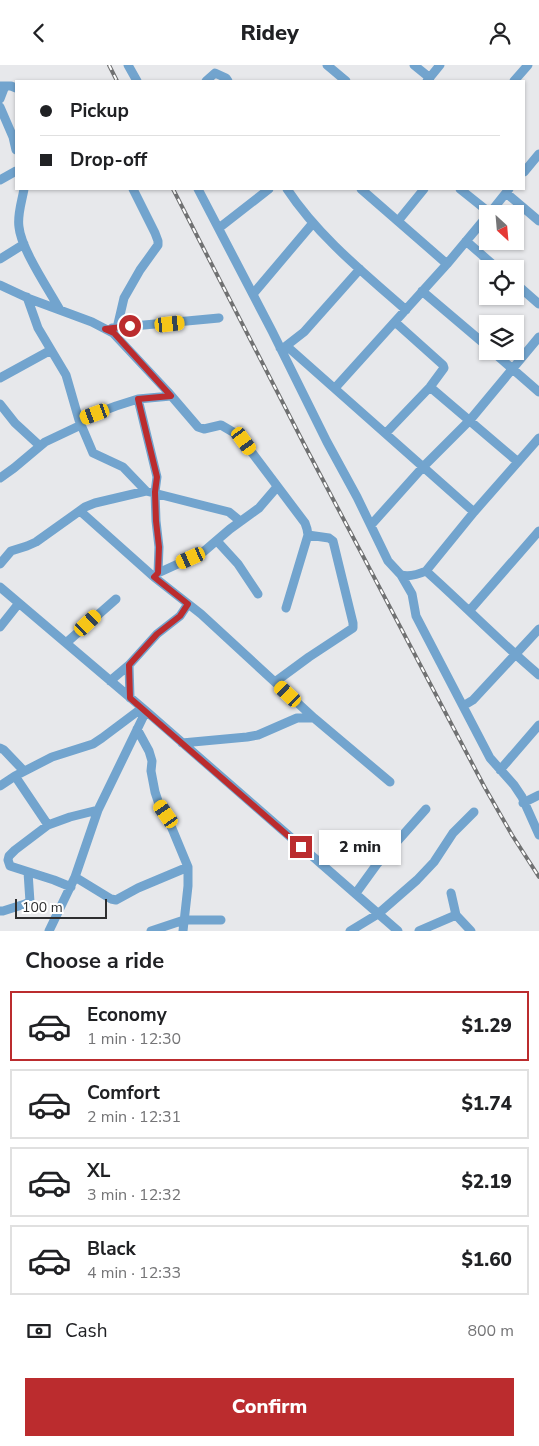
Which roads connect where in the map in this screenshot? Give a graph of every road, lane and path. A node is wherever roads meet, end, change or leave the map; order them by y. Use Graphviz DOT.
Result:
graph roads {
  1 [pos="128,65"];
  2 [pos="327,65"];
  3 [pos="414,65"];
  4 [pos="440,65"];
  5 [pos="515,65"];
  6 [pos="525,68"];
  7 [pos="428,79"];
  8 [pos="136,80"];
  9 [pos="207,80"];
  10 [pos="227,80"];
  11 [pos="345,80"];
  12 [pos="515,80"];
  13 [pos="3,86"];
  14 [pos="0,99"];
  15 [pos="0,107"];
  16 [pos="15,146"];
  17 [pos="539,155"];
  18 [pos="525,171"];
  19 [pos="15,172"];
  20 [pos="0,179"];
  21 [pos="24,190"];
  22 [pos="134,190"];
  23 [pos="199,190"];
  24 [pos="268,190"];
  25 [pos="289,190"];
  26 [pos="362,190"];
  27 [pos="423,190"];
  28 [pos="461,190"];
  29 [pos="508,191"];
  30 [pos="479,205"];
  31 [pos="496,205"];
  32 [pos="398,221"];
  33 [pos="539,221"];
  34 [pos="313,223"];
  35 [pos="479,226"];
  36 [pos="219,228"];
  37 [pos="466,241"];
  38 [pos="24,244"];
  39 [pos="0,259"];
  40 [pos="488,260"];
  41 [pos="447,265"];
  42 [pos="360,269"];
  43 [pos="0,285"];
  44 [pos="422,291"];
  45 [pos="524,291"];
  46 [pos="253,294"];
  47 [pos="27,297"];
  48 [pos="539,304"];
  49 [pos="60,310"];
  50 [pos="406,310"];
  51 [pos="219,318"];
  52 [pos="395,322"];
  53 [pos="117,327"];
  54 [pos="105,329"];
  55 [pos="539,337"];
  56 [pos="479,339"];
  57 [pos="285,348"];
  58 [pos="51,350"];
  59 [pos="502,360"];
  60 [pos="512,369"];
  61 [pos="0,378"];
  62 [pos="430,387"];
  63 [pos="335,388"];
  64 [pos="539,392"];
  65 [pos="171,396"];
  66 [pos="138,399"];
  67 [pos="0,404"];
  68 [pos="470,420"];
  69 [pos="80,422"];
  70 [pos="386,433"];
  71 [pos="539,438"];
  72 [pos="40,446"];
  73 [pos="518,462"];
  74 [pos="423,467"];
  75 [pos="0,478"];
  76 [pos="277,487"];
  77 [pos="150,491"];
  78 [pos="80,511"];
  79 [pos="474,512"];
  80 [pos="240,521"];
  81 [pos="371,525"];
  82 [pos="539,531"];
  83 [pos="308,535"];
  84 [pos="217,541"];
  85 [pos="0,564"];
  86 [pos="426,571"];
  87 [pos="156,575"];
  88 [pos="401,575"];
  89 [pos="0,587"];
  90 [pos="258,594"];
  91 [pos="116,599"];
  92 [pos="19,603"];
  93 [pos="188,604"];
  94 [pos="286,608"];
  95 [pos="470,610"];
  96 [pos="0,627"];
  97 [pos="539,629"];
  98 [pos="66,643"];
  99 [pos="515,655"];
  100 [pos="129,665"];
  101 [pos="539,675"];
  102 [pos="110,681"];
  103 [pos="275,682"];
  104 [pos="130,698"];
  105 [pos="463,706"];
  106 [pos="144,710"];
  107 [pos="314,718"];
  108 [pos="539,725"];
  109 [pos="137,729"];
  110 [pos="182,743"];
  111 [pos="0,748"];
  112 [pos="500,770"];
  113 [pos="19,773"];
  114 [pos="390,783"];
  115 [pos="0,786"];
  116 [pos="539,795"];
  117 [pos="523,803"];
  118 [pos="426,809"];
  119 [pos="98,810"];
  120 [pos="474,812"];
  121 [pos="48,825"];
  122 [pos="539,835"];
  123 [pos="0,852"];
  124 [pos="9,856"];
  125 [pos="188,867"];
  126 [pos="28,871"];
  127 [pos="75,877"];
  128 [pos="71,887"];
  129 [pos="356,893"];
  130 [pos="451,893"];
  131 [pos="0,911"];
  132 [pos="378,914"];
  133 [pos="456,915"];
  134 [pos="184,920"];
  135 [pos="220,921"];
  136 [pos="50,931"];
  137 [pos="151,931"];
  138 [pos="183,931"];
  139 [pos="350,931"];
  140 [pos="398,931"];
  141 [pos="419,931"];
  142 [pos="471,931"];
  1 -- 8 [label="street"];
  2 -- 11 [label="street"];
  3 -- 7 [label="street"];
  4 -- 7 [label="street"];
  5 -- 6 [label="street"];
  6 -- 12 [label="street"];
  9 -- 10 [label="street"];
  13 -- 14 [label="street"];
  15 -- 16 [label="street"];
  17 -- 18 [label="street"];
  19 -- 20 [label="street"];
  21 -- 38 [label="street"];
  22 -- 53 [label="street"];
  23 -- 36 [label="street"];
  24 -- 36 [label="street"];
  25 -- 34 [label="street"];
  26 -- 32 [label="street"];
  27 -- 32 [label="street"];
  28 -- 30 [label="street"];
  29 -- 31 [label="street"];
  29 -- 33 [label="street"];
  32 -- 41 [label="street"];
  34 -- 42 [label="street"];
  34 -- 46 [label="street"];
  35 -- 37 [label="street"];
  36 -- 46 [label="street"];
  37 -- 40 [label="street"];
  37 -- 41 [label="street"];
  38 -- 39 [label="street"];
  38 -- 49 [label="street"];
  41 -- 44 [label="street"];
  42 -- 50 [label="street"];
  42 -- 57 [label="street"];
  43 -- 47 [label="street"];
  44 -- 50 [label="street"];
  44 -- 56 [label="street"];
  45 -- 48 [label="street"];
  46 -- 57 [label="street"];
  47 -- 49 [label="street"];
  47 -- 58 [label="street"];
  49 -- 54 [label="street"];
  50 -- 52 [label="street"];
  51 -- 53 [label="street"];
  52 -- 62 [label="street"];
  52 -- 63 [label="street"];
  53 -- 54 [label="street"];
  54 -- 65 [label="street"];
  55 -- 60 [label="street"];
  57 -- 63 [label="street"];
  57 -- 81 [label="street"];
  58 -- 61 [label="street"];
  58 -- 69 [label="street"];
  59 -- 60 [label="street"];
  60 -- 64 [label="street"];
  60 -- 68 [label="street"];
  62 -- 68 [label="street"];
  62 -- 70 [label="street"];
  63 -- 70 [label="street"];
  65 -- 66 [label="street"];
  65 -- 76 [label="street"];
  66 -- 69 [label="street"];
  66 -- 77 [label="street"];
  67 -- 72 [label="street"];
  68 -- 73 [label="street"];
  68 -- 74 [label="street"];
  69 -- 72 [label="street"];
  69 -- 77 [label="street"];
  70 -- 74 [label="street"];
  71 -- 73 [label="street"];
  72 -- 75 [label="street"];
  73 -- 79 [label="street"];
  74 -- 79 [label="street"];
  74 -- 81 [label="street"];
  76 -- 80 [label="street"];
  76 -- 83 [label="street"];
  77 -- 78 [label="street"];
  77 -- 80 [label="street"];
  77 -- 87 [label="street"];
  78 -- 85 [label="street"];
  78 -- 87 [label="street"];
  79 -- 86 [label="street"];
  80 -- 84 [label="street"];
  81 -- 88 [label="street"];
  82 -- 95 [label="street"];
  83 -- 94 [label="street"];
  83 -- 103 [label="street"];
  84 -- 87 [label="street"];
  84 -- 90 [label="street"];
  86 -- 88 [label="street"];
  86 -- 95 [label="street"];
  87 -- 93 [label="street"];
  88 -- 105 [label="street"];
  89 -- 92 [label="street"];
  91 -- 98 [label="street"];
  92 -- 96 [label="street"];
  92 -- 98 [label="street"];
  93 -- 100 [label="street"];
  93 -- 103 [label="street"];
  95 -- 99 [label="street"];
  97 -- 99 [label="street"];
  98 -- 102 [label="street"];
  99 -- 101 [label="street"];
  99 -- 105 [label="street"];
  100 -- 102 [label="street"];
  100 -- 104 [label="street"];
  102 -- 104 [label="street"];
  103 -- 107 [label="street"];
  104 -- 106 [label="street"];
  105 -- 112 [label="street"];
  106 -- 109 [label="street"];
  106 -- 110 [label="street"];
  106 -- 113 [label="street"];
  107 -- 110 [label="street"];
  107 -- 114 [label="street"];
  108 -- 112 [label="street"];
  109 -- 119 [label="street"];
  109 -- 125 [label="street"];
  110 -- 129 [label="street"];
  111 -- 113 [label="street"];
  112 -- 117 [label="street"];
  113 -- 115 [label="street"];
  113 -- 121 [label="street"];
  116 -- 117 [label="street"];
  117 -- 122 [label="street"];
  118 -- 129 [label="street"];
  119 -- 121 [label="street"];
  119 -- 127 [label="street"];
  120 -- 132 [label="street"];
  121 -- 124 [label="street"];
  123 -- 124 [label="street"];
  124 -- 126 [label="street"];
  125 -- 127 [label="street"];
  125 -- 134 [label="street"];
  126 -- 128 [label="street"];
  126 -- 131 [label="street"];
  127 -- 128 [label="street"];
  128 -- 136 [label="street"];
  129 -- 132 [label="street"];
  130 -- 133 [label="street"];
  132 -- 139 [label="street"];
  132 -- 140 [label="street"];
  133 -- 141 [label="street"];
  133 -- 142 [label="street"];
  134 -- 135 [label="street"];
  134 -- 137 [label="street"];
  134 -- 138 [label="street"];
}
